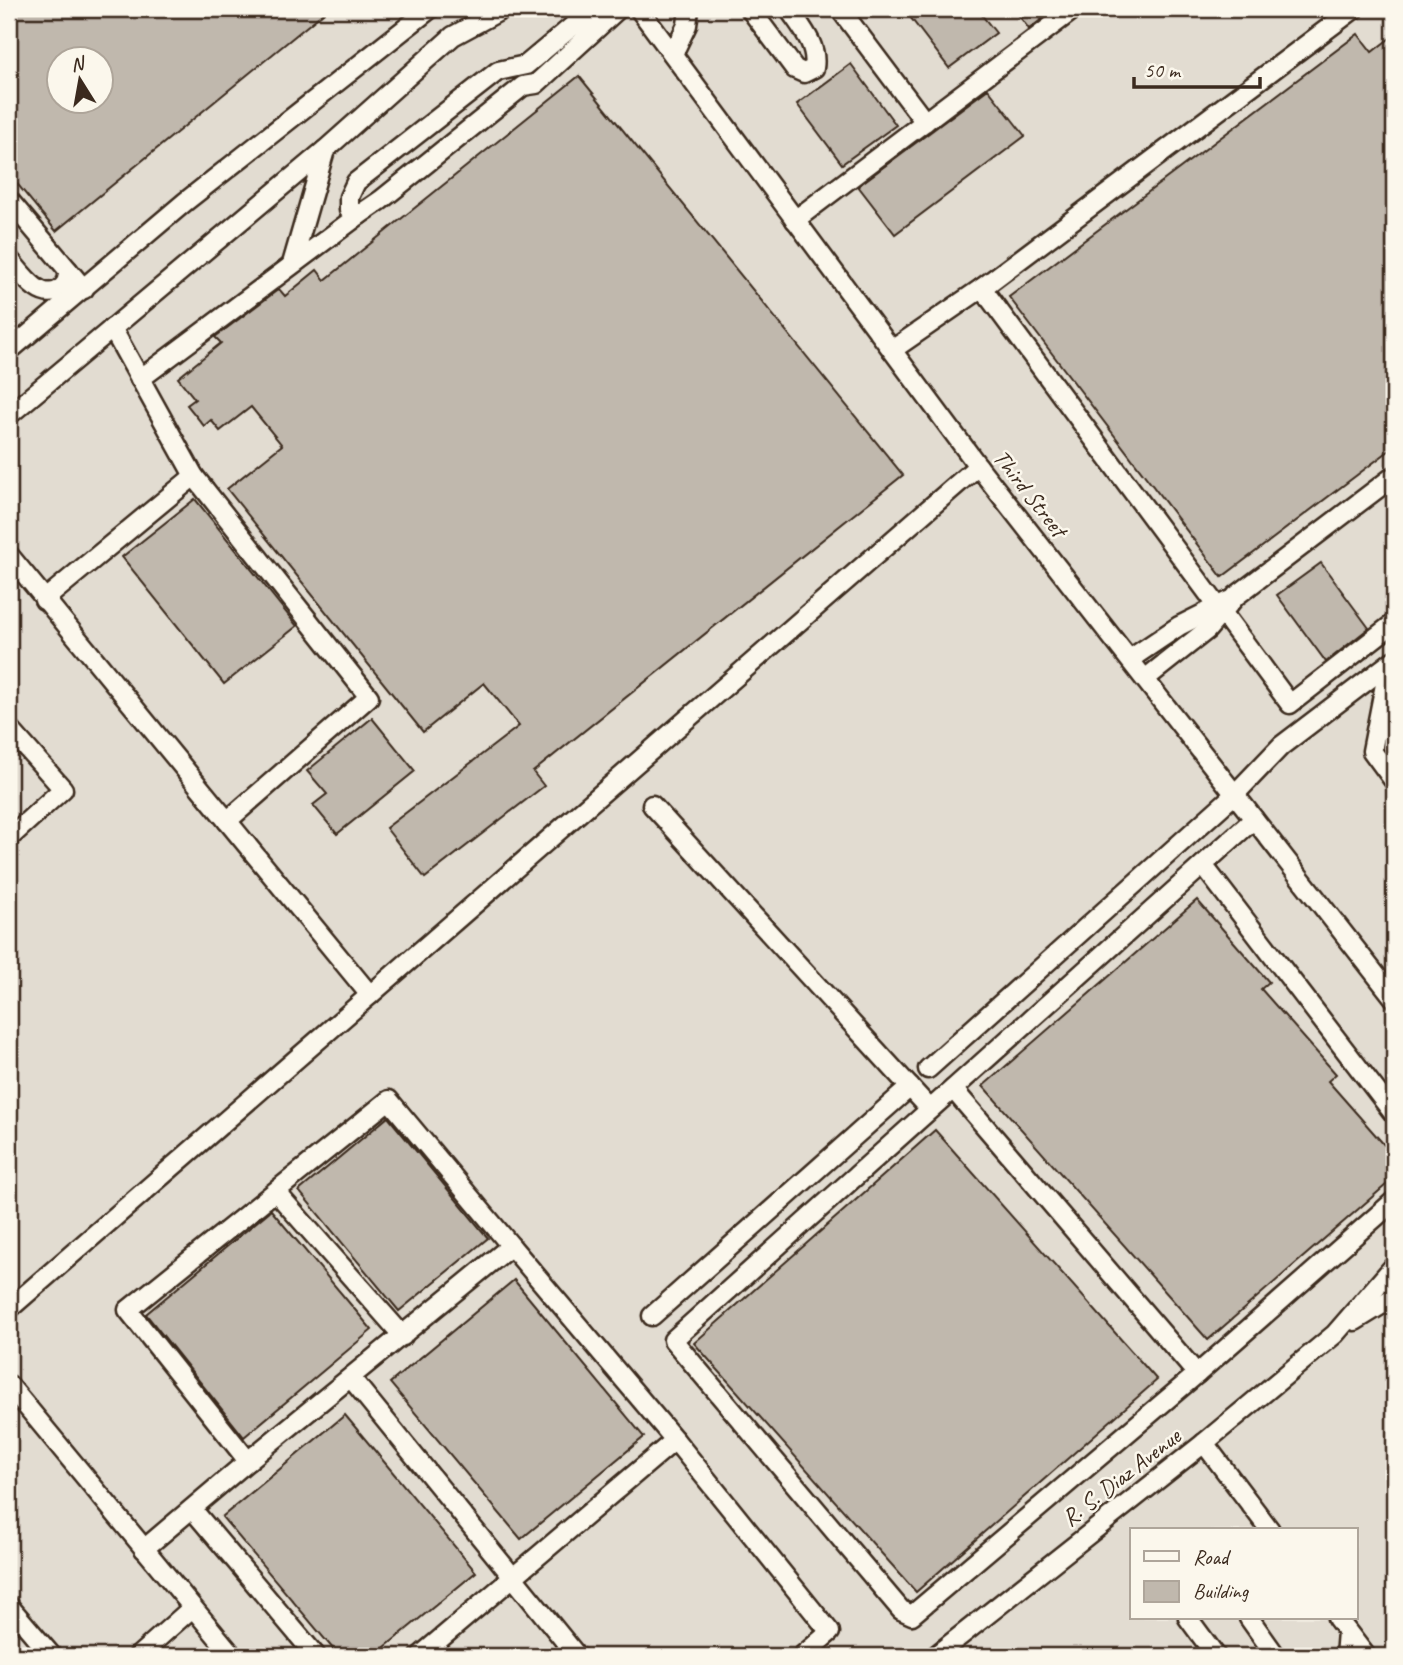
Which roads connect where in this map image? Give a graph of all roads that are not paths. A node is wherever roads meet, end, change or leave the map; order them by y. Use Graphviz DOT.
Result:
graph roads {
  1 [pos="430,9"];
  2 [pos="503,9"];
  3 [pos="593,9"];
  4 [pos="618,9"];
  5 [pos="639,9"];
  6 [pos="689,9"];
  7 [pos="750,9"];
  8 [pos="789,9"];
  9 [pos="840,9"];
  10 [pos="1074,9"];
  11 [pos="1354,9"];
  12 [pos="673,54"];
  13 [pos="925,122"];
  14 [pos="325,150"];
  15 [pos="9,200"];
  16 [pos="359,215"];
  17 [pos="795,220"];
  18 [pos="9,259"];
  19 [pos="292,264"];
  20 [pos="68,270"];
  21 [pos="982,288"];
  22 [pos="84,289"];
  23 [pos="112,328"];
  24 [pos="892,350"];
  25 [pos="9,351"];
  26 [pos="140,379"];
  27 [pos="9,415"];
  28 [pos="978,466"];
  29 [pos="194,476"];
  30 [pos="1394,476"];
  31 [pos="9,555"];
  32 [pos="44,600"];
  33 [pos="1225,605"];
  34 [pos="1394,623"];
  35 [pos="1130,659"];
  36 [pos="1392,662"];
  37 [pos="1145,679"];
  38 [pos="9,728"];
  39 [pos="1394,781"];
  40 [pos="1235,794"];
  41 [pos="652,805"];
  42 [pos="1254,819"];
  43 [pos="227,821"];
  44 [pos="9,838"];
  45 [pos="1203,865"];
  46 [pos="370,995"];
  47 [pos="1394,998"];
  48 [pos="928,1069"];
  49 [pos="910,1087"];
  50 [pos="953,1089"];
  51 [pos="930,1109"];
  52 [pos="1394,1114"];
  53 [pos="276,1192"];
  54 [pos="1394,1200"];
  55 [pos="511,1246"];
  56 [pos="1394,1266"];
  57 [pos="1394,1297"];
  58 [pos="9,1308"];
  59 [pos="652,1317"];
  60 [pos="1335,1334"];
  61 [pos="402,1336"];
  62 [pos="1197,1374"];
  63 [pos="351,1378"];
  64 [pos="9,1385"];
  65 [pos="675,1440"];
  66 [pos="1204,1443"];
  67 [pos="248,1461"];
  68 [pos="192,1509"];
  69 [pos="1268,1528"];
  70 [pos="144,1549"];
  71 [pos="513,1576"];
  72 [pos="9,1606"];
  73 [pos="192,1608"];
  74 [pos="1189,1620"];
  75 [pos="1250,1620"];
  76 [pos="1342,1625"];
  77 [pos="52,1656"];
  78 [pos="138,1656"];
  79 [pos="233,1656"];
  80 [pos="316,1656"];
  81 [pos="420,1656"];
  82 [pos="577,1656"];
  83 [pos="802,1656"];
  84 [pos="935,1656"];
  85 [pos="1216,1656"];
  86 [pos="1276,1656"];
  87 [pos="1345,1656"];
  88 [pos="1366,1656"];
  1 -- 22 [label="street"];
  2 -- 14 [label="street"];
  3 -- 16 [label="street"];
  4 -- 16 [label="street"];
  5 -- 12 [label="street, Third Street"];
  6 -- 12 [label="street"];
  7 -- 8 [label="street"];
  9 -- 13 [label="street"];
  10 -- 13 [label="street"];
  11 -- 21 [label="street"];
  12 -- 17 [label="street, Third Street"];
  13 -- 17 [label="street"];
  14 -- 19 [label="street"];
  14 -- 23 [label="street"];
  15 -- 20 [label="street"];
  16 -- 19 [label="street"];
  17 -- 24 [label="street, Third Street"];
  18 -- 20 [label="street"];
  19 -- 26 [label="street"];
  20 -- 22 [label="street"];
  21 -- 24 [label="street"];
  21 -- 33 [label="street"];
  22 -- 25 [label="street"];
  23 -- 26 [label="street"];
  23 -- 27 [label="street"];
  24 -- 28 [label="street, Third Street"];
  26 -- 29 [label="street"];
  28 -- 35 [label="street, Third Street"];
  28 -- 46 [label="street"];
  29 -- 32 [label="street"];
  29 -- 43 [label="street"];
  30 -- 33 [label="street"];
  31 -- 32 [label="street"];
  32 -- 43 [label="street"];
  33 -- 34 [label="street"];
  33 -- 35 [label="street"];
  33 -- 37 [label="street"];
  35 -- 37 [label="street, Third Street"];
  36 -- 39 [label="street"];
  36 -- 40 [label="street"];
  37 -- 40 [label="street, Third Street"];
  38 -- 44 [label="street"];
  40 -- 42 [label="street, Third Street"];
  40 -- 48 [label="street"];
  41 -- 49 [label="street"];
  42 -- 45 [label="street"];
  42 -- 47 [label="street, Third Street"];
  43 -- 46 [label="street"];
  45 -- 50 [label="street"];
  45 -- 52 [label="street"];
  46 -- 58 [label="street"];
  49 -- 51 [label="street"];
  49 -- 59 [label="street"];
  50 -- 51 [label="street"];
  50 -- 62 [label="street"];
  51 -- 62 [label="street"];
  53 -- 55 [label="street"];
  53 -- 61 [label="street"];
  53 -- 67 [label="street"];
  54 -- 62 [label="street"];
  55 -- 61 [label="street"];
  55 -- 65 [label="street"];
  56 -- 60 [label="street, R. S. Diaz Avenue"];
  57 -- 60 [label="street, R. S. Diaz Avenue"];
  60 -- 66 [label="street, R. S. Diaz Avenue"];
  61 -- 63 [label="street"];
  63 -- 67 [label="street"];
  63 -- 71 [label="street"];
  64 -- 70 [label="street"];
  65 -- 71 [label="street"];
  65 -- 83 [label="street"];
  66 -- 69 [label="street"];
  66 -- 84 [label="street, R. S. Diaz Avenue"];
  67 -- 68 [label="street"];
  68 -- 70 [label="street"];
  68 -- 80 [label="street"];
  70 -- 73 [label="street"];
  71 -- 81 [label="street"];
  71 -- 82 [label="street"];
  72 -- 77 [label="street"];
  73 -- 78 [label="street"];
  73 -- 79 [label="street"];
  74 -- 85 [label="street"];
  75 -- 86 [label="street"];
  76 -- 87 [label="street"];
  76 -- 88 [label="street"];
}
